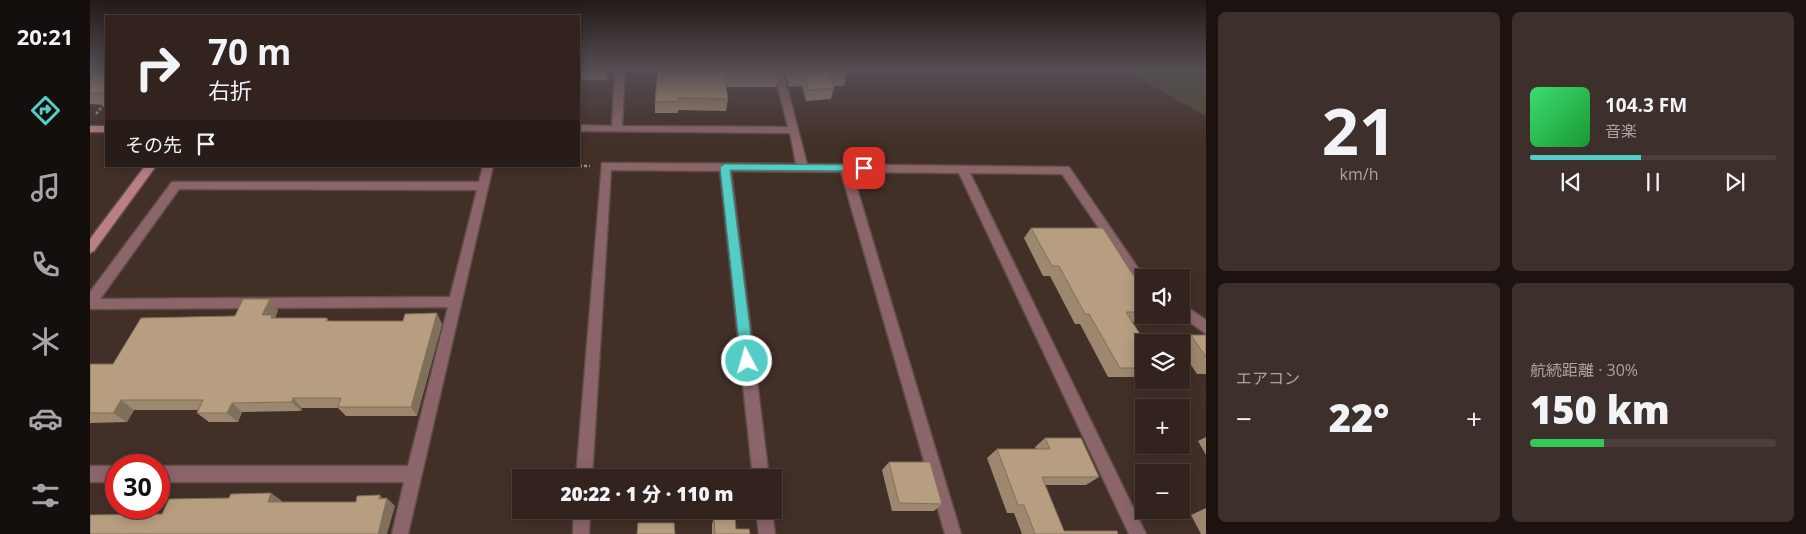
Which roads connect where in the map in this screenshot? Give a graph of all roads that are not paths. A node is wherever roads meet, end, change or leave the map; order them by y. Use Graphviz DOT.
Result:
graph roads {
  1 [pos="618,93"];
  2 [pos="784,93"];
  3 [pos="580,128"];
  4 [pos="90,129"];
  5 [pos="616,129"];
  6 [pos="105,130"];
  7 [pos="794,130"];
  8 [pos="150,167"];
  9 [pos="488,167"];
  10 [pos="725,167"];
  11 [pos="802,168"];
  12 [pos="845,168"];
  13 [pos="962,169"];
  14 [pos="483,186"];
  15 [pos="90,248"];
  16 [pos="1135,272"];
  17 [pos="456,302"];
  18 [pos="90,303"];
  19 [pos="1190,315"];
  20 [pos="1206,328"];
  21 [pos="585,469"];
  22 [pos="760,469"];
  23 [pos="90,474"];
  24 [pos="105,474"];
  25 [pos="170,474"];
  26 [pos="415,474"];
  27 [pos="582,519"];
  28 [pos="765,519"];
  29 [pos="400,534"];
  30 [pos="581,534"];
  31 [pos="767,534"];
  32 [pos="953,534"];
  33 [pos="1138,534"];
  1 -- 5 [label="street"];
  2 -- 7 [label="street"];
  3 -- 5 [label="street"];
  4 -- 6 [label="street"];
  5 -- 7 [label="street"];
  7 -- 11 [label="street"];
  8 -- 15 [label="street"];
  9 -- 14 [label="street"];
  10 -- 11 [label="street"];
  10 -- 21 [label="street"];
  10 -- 22 [label="street"];
  11 -- 12 [label="street"];
  12 -- 13 [label="street"];
  12 -- 32 [label="street"];
  13 -- 16 [label="street"];
  13 -- 33 [label="street"];
  14 -- 17 [label="street"];
  14 -- 18 [label="street"];
  17 -- 18 [label="street"];
  17 -- 26 [label="street"];
  19 -- 20 [label="street"];
  23 -- 24 [label="street"];
  25 -- 26 [label="street"];
  26 -- 29 [label="street"];
  27 -- 30 [label="street"];
  28 -- 31 [label="street"];
}
